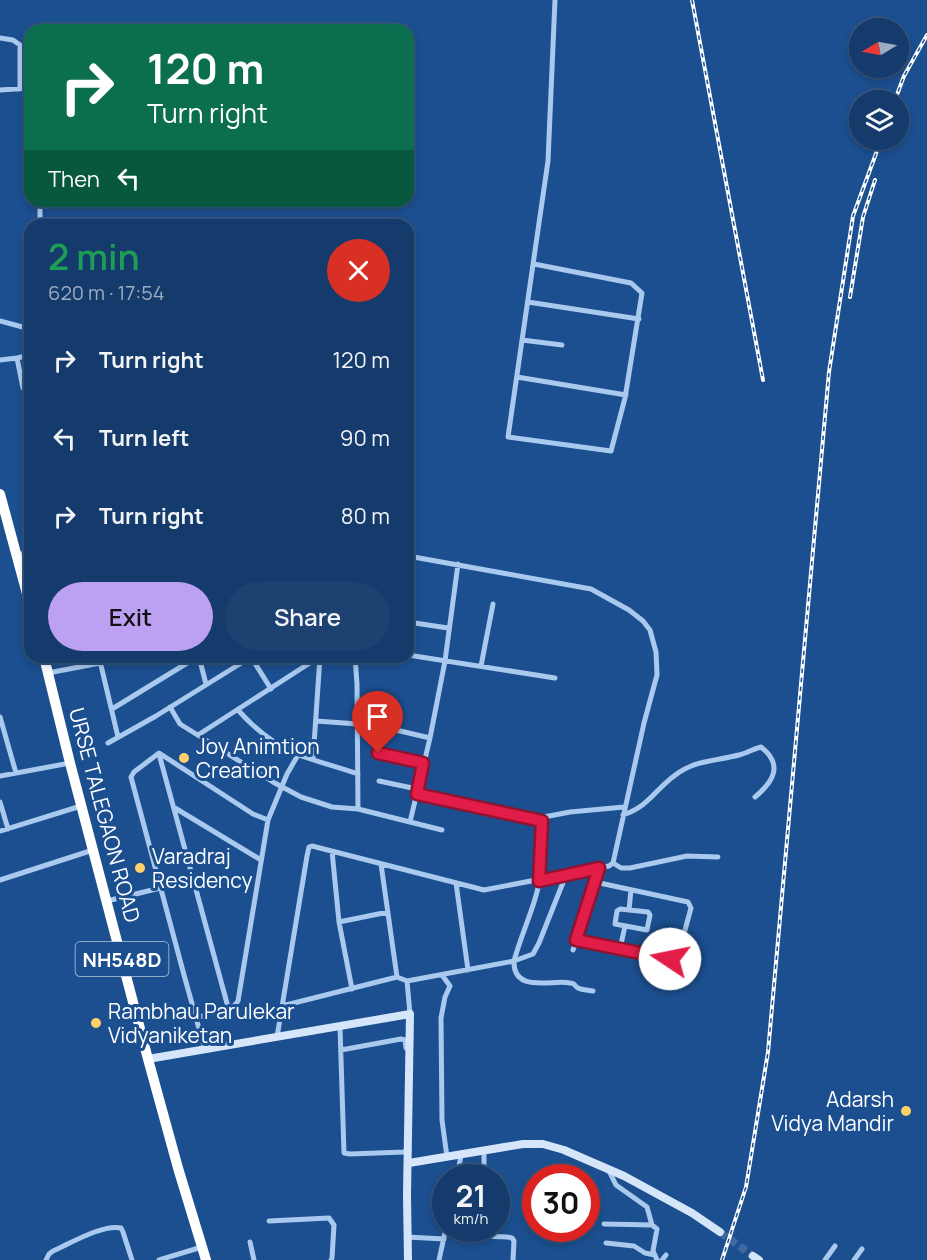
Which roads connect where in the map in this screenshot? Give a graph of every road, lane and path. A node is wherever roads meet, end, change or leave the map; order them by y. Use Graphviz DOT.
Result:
graph roads {
  1 [pos="555,0"];
  2 [pos="0,38"];
  3 [pos="20,88"];
  4 [pos="24,88"];
  5 [pos="0,90"];
  6 [pos="534,264"];
  7 [pos="528,302"];
  8 [pos="639,319"];
  9 [pos="0,321"];
  10 [pos="24,327"];
  11 [pos="522,340"];
  12 [pos="562,345"];
  13 [pos="24,356"];
  14 [pos="17,358"];
  15 [pos="0,360"];
  16 [pos="517,377"];
  17 [pos="23,388"];
  18 [pos="626,395"];
  19 [pos="0,494"];
  20 [pos="5,531"];
  21 [pos="16,555"];
  22 [pos="24,555"];
  23 [pos="414,557"];
  24 [pos="458,564"];
  25 [pos="24,584"];
  26 [pos="492,604"];
  27 [pos="414,623"];
  28 [pos="448,628"];
  29 [pos="414,656"];
  30 [pos="445,661"];
  31 [pos="46,663"];
  32 [pos="88,663"];
  33 [pos="101,663"];
  34 [pos="188,663"];
  35 [pos="200,663"];
  36 [pos="241,663"];
  37 [pos="255,663"];
  38 [pos="311,663"];
  39 [pos="320,663"];
  40 [pos="355,663"];
  41 [pos="481,666"];
  42 [pos="48,673"];
  43 [pos="555,678"];
  44 [pos="206,684"];
  45 [pos="271,689"];
  46 [pos="170,707"];
  47 [pos="111,709"];
  48 [pos="238,710"];
  49 [pos="0,717"];
  50 [pos="316,721"];
  51 [pos="358,724"];
  52 [pos="379,726"];
  53 [pos="2,732"];
  54 [pos="198,735"];
  55 [pos="118,737"];
  56 [pos="430,738"];
  57 [pos="108,742"];
  58 [pos="159,753"];
  59 [pos="378,753"];
  60 [pos="298,755"];
  61 [pos="313,759"];
  62 [pos="70,763"];
  63 [pos="423,763"];
  64 [pos="16,773"];
  65 [pos="358,774"];
  66 [pos="0,776"];
  67 [pos="379,781"];
  68 [pos="282,787"];
  69 [pos="417,791"];
  70 [pos="755,796"];
  71 [pos="0,802"];
  72 [pos="81,806"];
  73 [pos="624,807"];
  74 [pos="174,808"];
  75 [pos="358,809"];
  76 [pos="623,815"];
  77 [pos="268,820"];
  78 [pos="542,821"];
  79 [pos="410,822"];
  80 [pos="8,829"];
  81 [pos="442,830"];
  82 [pos="0,831"];
  83 [pos="94,849"];
  84 [pos="332,851"];
  85 [pos="718,857"];
  86 [pos="261,860"];
  87 [pos="613,863"];
  88 [pos="381,864"];
  89 [pos="599,868"];
  90 [pos="567,875"];
  91 [pos="0,880"];
  92 [pos="193,880"];
  93 [pos="539,881"];
  94 [pos="595,882"];
  95 [pos="456,883"];
  96 [pos="160,888"];
  97 [pos="631,890"];
  98 [pos="107,901"];
  99 [pos="629,910"];
  100 [pos="388,912"];
  101 [pos="339,922"];
  102 [pos="625,926"];
  103 [pos="576,940"];
  104 [pos="620,949"];
  105 [pos="573,950"];
  106 [pos="514,961"];
  107 [pos="468,970"];
  108 [pos="442,975"];
  109 [pos="398,977"];
  110 [pos="407,981"];
  111 [pos="352,989"];
  112 [pos="593,991"];
  113 [pos="282,1006"];
  114 [pos="228,1007"];
  115 [pos="410,1014"];
  116 [pos="196,1018"];
  117 [pos="340,1027"];
  118 [pos="278,1036"];
  119 [pos="206,1050"];
  120 [pos="341,1050"];
  121 [pos="148,1059"];
  122 [pos="408,1123"];
  123 [pos="409,1149"];
  124 [pos="484,1151"];
  125 [pos="461,1155"];
  126 [pos="447,1157"];
  127 [pos="409,1163"];
  128 [pos="459,1164"];
  129 [pos="484,1164"];
  130 [pos="607,1170"];
  131 [pos="269,1221"];
  132 [pos="604,1224"];
  133 [pos="652,1226"];
  134 [pos="719,1233"];
  135 [pos="407,1237"];
  136 [pos="510,1237"];
  137 [pos="432,1238"];
  138 [pos="250,1242"];
  139 [pos="443,1242"];
  140 [pos="606,1243"];
  141 [pos="835,1246"];
  142 [pos="202,1247"];
  143 [pos="862,1250"];
  144 [pos="656,1258"];
  145 [pos="46,1260"];
  146 [pos="132,1260"];
  147 [pos="163,1260"];
  148 [pos="206,1260"];
  149 [pos="254,1260"];
  150 [pos="330,1260"];
  151 [pos="408,1260"];
  152 [pos="439,1260"];
  153 [pos="513,1260"];
  154 [pos="825,1260"];
  155 [pos="854,1260"];
  1 -- 6 [label="street"];
  2 -- 3 [label="street"];
  3 -- 4 [label="street"];
  3 -- 5 [label="street"];
  6 -- 7 [label="street"];
  6 -- 8 [label="street"];
  7 -- 8 [label="street"];
  7 -- 11 [label="street"];
  8 -- 18 [label="street"];
  9 -- 10 [label="street"];
  11 -- 12 [label="street"];
  11 -- 16 [label="street"];
  13 -- 14 [label="street"];
  14 -- 15 [label="street"];
  14 -- 17 [label="street"];
  16 -- 18 [label="street"];
  16 -- 18 [label="street"];
  19 -- 20 [label="highway"];
  20 -- 21 [label="highway"];
  21 -- 22 [label="street"];
  21 -- 25 [label="highway"];
  23 -- 24 [label="street"];
  24 -- 28 [label="street"];
  24 -- 73 [label="street"];
  26 -- 41 [label="street"];
  27 -- 28 [label="street"];
  28 -- 30 [label="street"];
  29 -- 30 [label="street"];
  30 -- 41 [label="street"];
  30 -- 56 [label="street"];
  31 -- 42 [label="highway, URSE TALEGAON ROAD / NH548D"];
  32 -- 42 [label="street"];
  33 -- 47 [label="street"];
  34 -- 47 [label="street"];
  35 -- 44 [label="street"];
  36 -- 44 [label="street"];
  37 -- 45 [label="street"];
  38 -- 45 [label="street"];
  39 -- 50 [label="street"];
  40 -- 51 [label="street"];
  41 -- 43 [label="street"];
  42 -- 62 [label="highway, URSE TALEGAON ROAD / NH548D"];
  44 -- 46 [label="street"];
  45 -- 48 [label="street"];
  46 -- 54 [label="street"];
  46 -- 55 [label="street"];
  47 -- 55 [label="street"];
  48 -- 54 [label="street"];
  48 -- 60 [label="street"];
  49 -- 53 [label="street"];
  50 -- 51 [label="street"];
  50 -- 61 [label="street"];
  51 -- 65 [label="street"];
  52 -- 56 [label="street"];
  53 -- 64 [label="street"];
  54 -- 68 [label="street"];
  55 -- 57 [label="street"];
  56 -- 63 [label="street"];
  58 -- 74 [label="street"];
  58 -- 77 [label="street"];
  58 -- 96 [label="street"];
  59 -- 63 [label="street"];
  60 -- 61 [label="street"];
  60 -- 68 [label="street"];
  61 -- 65 [label="street"];
  62 -- 64 [label="street"];
  62 -- 72 [label="highway, URSE TALEGAON ROAD / NH548D"];
  63 -- 69 [label="street"];
  64 -- 66 [label="street"];
  65 -- 75 [label="street"];
  67 -- 69 [label="street"];
  68 -- 75 [label="street"];
  68 -- 77 [label="street"];
  69 -- 78 [label="street"];
  69 -- 79 [label="street"];
  70 -- 76 [label="street"];
  71 -- 80 [label="street"];
  72 -- 80 [label="street"];
  72 -- 83 [label="highway, URSE TALEGAON ROAD / NH548D"];
  73 -- 76 [label="street"];
  73 -- 78 [label="street"];
  74 -- 86 [label="street"];
  74 -- 92 [label="street"];
  75 -- 79 [label="street"];
  76 -- 87 [label="street"];
  77 -- 86 [label="street"];
  78 -- 93 [label="street"];
  79 -- 81 [label="street"];
  80 -- 82 [label="street"];
  83 -- 91 [label="street"];
  83 -- 98 [label="highway, URSE TALEGAON ROAD / NH548D"];
  84 -- 88 [label="street"];
  84 -- 101 [label="street"];
  84 -- 113 [label="street"];
  85 -- 87 [label="street"];
  86 -- 114 [label="street"];
  87 -- 89 [label="street"];
  88 -- 95 [label="street"];
  88 -- 100 [label="street"];
  89 -- 90 [label="street"];
  89 -- 94 [label="street"];
  90 -- 93 [label="street"];
  90 -- 106 [label="street"];
  92 -- 96 [label="street"];
  92 -- 114 [label="street"];
  93 -- 95 [label="street"];
  93 -- 106 [label="street"];
  94 -- 97 [label="street"];
  94 -- 103 [label="street"];
  95 -- 107 [label="street"];
  96 -- 98 [label="street"];
  96 -- 116 [label="street"];
  97 -- 99 [label="street"];
  97 -- 104 [label="street"];
  98 -- 121 [label="highway, URSE TALEGAON ROAD / NH548D"];
  99 -- 102 [label="street"];
  99 -- 102 [label="street"];
  100 -- 101 [label="street"];
  100 -- 109 [label="street"];
  101 -- 111 [label="street"];
  102 -- 104 [label="street"];
  103 -- 104 [label="street"];
  103 -- 105 [label="street"];
  106 -- 107 [label="street"];
  106 -- 112 [label="street"];
  107 -- 108 [label="street"];
  108 -- 110 [label="street"];
  108 -- 126 [label="street"];
  109 -- 110 [label="street"];
  109 -- 111 [label="street"];
  110 -- 115 [label="street"];
  111 -- 113 [label="street"];
  113 -- 118 [label="street"];
  114 -- 116 [label="street"];
  115 -- 117 [label="street"];
  115 -- 123 [label="street"];
  116 -- 119 [label="street"];
  117 -- 118 [label="street"];
  117 -- 120 [label="street"];
  118 -- 119 [label="street"];
  119 -- 121 [label="street"];
  120 -- 122 [label="street"];
  120 -- 123 [label="street"];
  121 -- 142 [label="highway, URSE TALEGAON ROAD / NH548D"];
  123 -- 127 [label="street"];
  124 -- 125 [label="street"];
  124 -- 129 [label="street"];
  124 -- 130 [label="street"];
  125 -- 126 [label="street"];
  125 -- 128 [label="street"];
  126 -- 127 [label="street"];
  127 -- 135 [label="street"];
  130 -- 133 [label="street"];
  130 -- 134 [label="street"];
  131 -- 150 [label="street"];
  132 -- 133 [label="street"];
  133 -- 144 [label="street"];
  135 -- 137 [label="street"];
  135 -- 151 [label="street"];
  136 -- 153 [label="street"];
  138 -- 149 [label="street"];
  139 -- 152 [label="street"];
  140 -- 144 [label="street"];
  141 -- 154 [label="street"];
  142 -- 147 [label="street"];
  142 -- 148 [label="highway, URSE TALEGAON ROAD / NH548D"];
  143 -- 155 [label="street"];
  145 -- 146 [label="street"];
}
